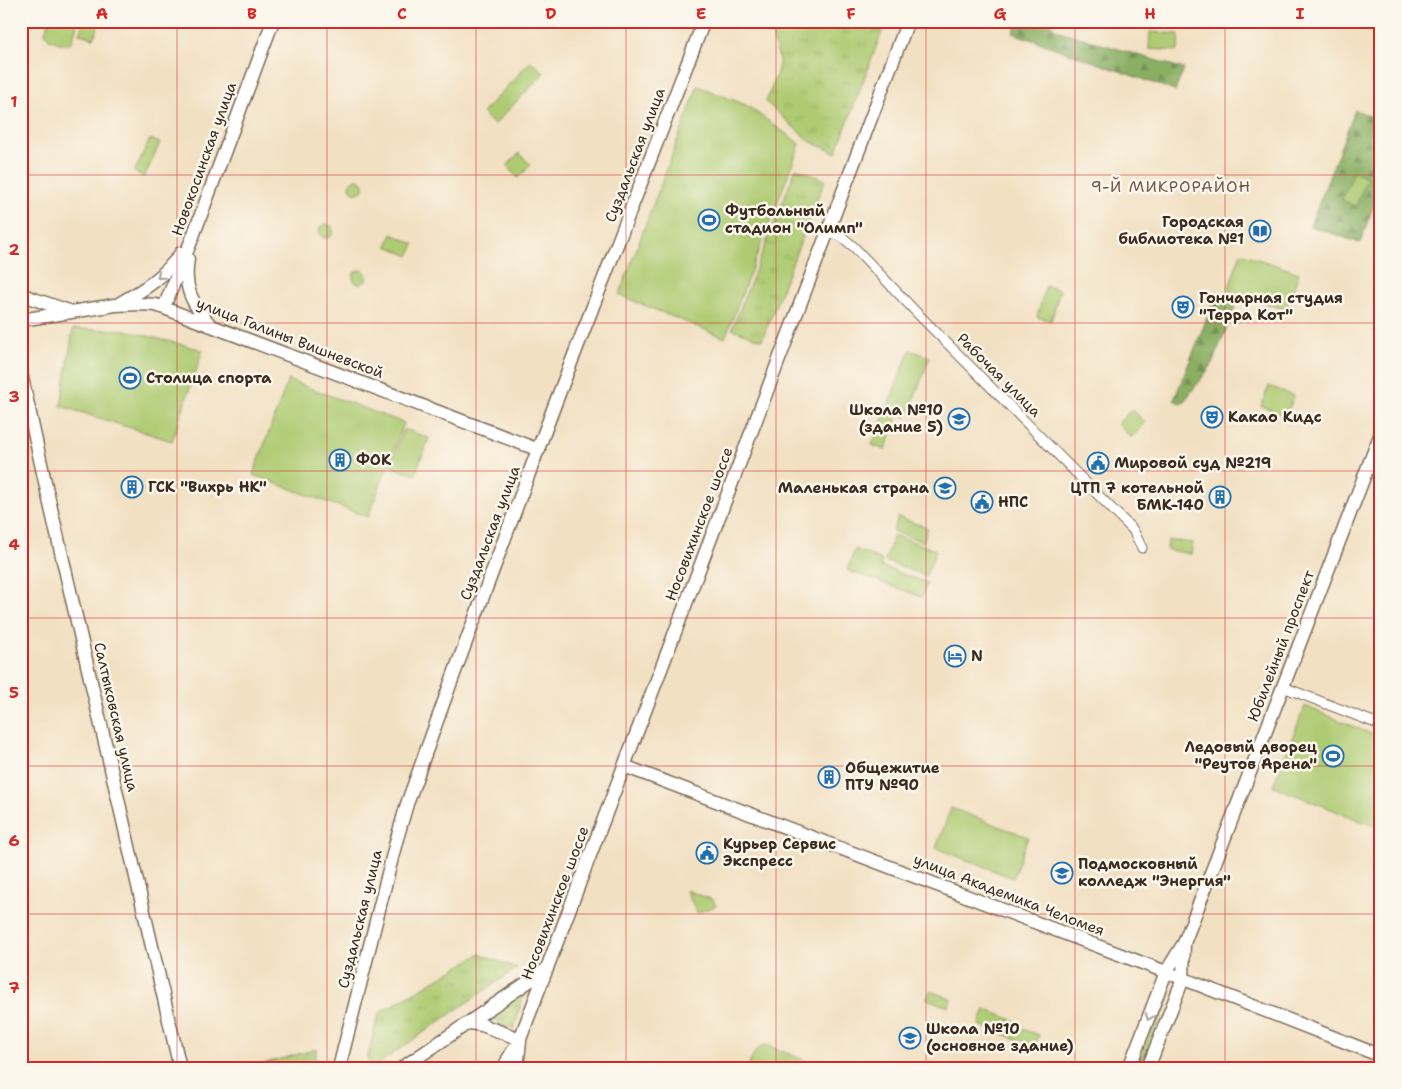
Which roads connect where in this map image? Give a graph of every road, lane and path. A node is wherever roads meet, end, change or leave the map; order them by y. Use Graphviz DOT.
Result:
graph roads {
  1 [pos="273,21"];
  2 [pos="704,21"];
  3 [pos="908,21"];
  4 [pos="828,231"];
  5 [pos="192,239"];
  6 [pos="21,293"];
  7 [pos="115,305"];
  8 [pos="164,307"];
  9 [pos="72,312"];
  10 [pos="21,320"];
  11 [pos="212,327"];
  12 [pos="21,373"];
  13 [pos="1381,434"];
  14 [pos="539,450"];
  15 [pos="1142,548"];
  16 [pos="1283,687"];
  17 [pos="1381,725"];
  18 [pos="624,766"];
  19 [pos="1184,943"];
  20 [pos="547,969"];
  21 [pos="1166,972"];
  22 [pos="1183,979"];
  23 [pos="494,1005"];
  24 [pos="470,1023"];
  25 [pos="492,1028"];
  26 [pos="520,1039"];
  27 [pos="1381,1056"];
  28 [pos="180,1068"];
  29 [pos="339,1068"];
  30 [pos="402,1068"];
  31 [pos="504,1068"];
  32 [pos="517,1068"];
  33 [pos="1129,1068"];
  34 [pos="1148,1068"];
  1 -- 5 [label="street, Новокосинская улица"];
  2 -- 14 [label="street, Суздальская улица"];
  3 -- 4 [label="street, Носовихинское шоссе"];
  4 -- 15 [label="street, Рабочая улица"];
  4 -- 18 [label="street, Носовихинское шоссе"];
  5 -- 7 [label="street, one-way"];
  5 -- 8 [label="street, Новокосинская улица"];
  5 -- 11 [label="street"];
  6 -- 9 [label="street"];
  7 -- 8 [label="street, улица Галины Вишневской"];
  7 -- 9 [label="street, улица Галины Вишневской"];
  8 -- 11 [label="street, улица Галины Вишневской"];
  9 -- 10 [label="street, улица Галины Вишневской"];
  11 -- 14 [label="street, улица Галины Вишневской"];
  12 -- 28 [label="street, Салтыковская улица"];
  13 -- 16 [label="street, Юбилейный проспект"];
  14 -- 29 [label="street, Суздальская улица"];
  16 -- 17 [label="street"];
  16 -- 19 [label="street, Юбилейный проспект"];
  18 -- 20 [label="street, Носовихинское шоссе"];
  18 -- 21 [label="street, улица Академика Челомея"];
  19 -- 21 [label="street"];
  19 -- 22 [label="street, Юбилейный проспект"];
  20 -- 23 [label="street"];
  20 -- 26 [label="street, Носовихинское шоссе"];
  21 -- 22 [label="street, улица Академика Челомея"];
  21 -- 33 [label="street, one-way"];
  22 -- 27 [label="street, улица Академика Челомея"];
  22 -- 34 [label="street, Юбилейный проспект"];
  23 -- 24 [label="street"];
  23 -- 25 [label="street"];
  24 -- 25 [label="street"];
  24 -- 30 [label="street"];
  25 -- 26 [label="street"];
  26 -- 31 [label="street, Носовихинское шоссе"];
  26 -- 32 [label="street, Носовихинское шоссе"];
}
